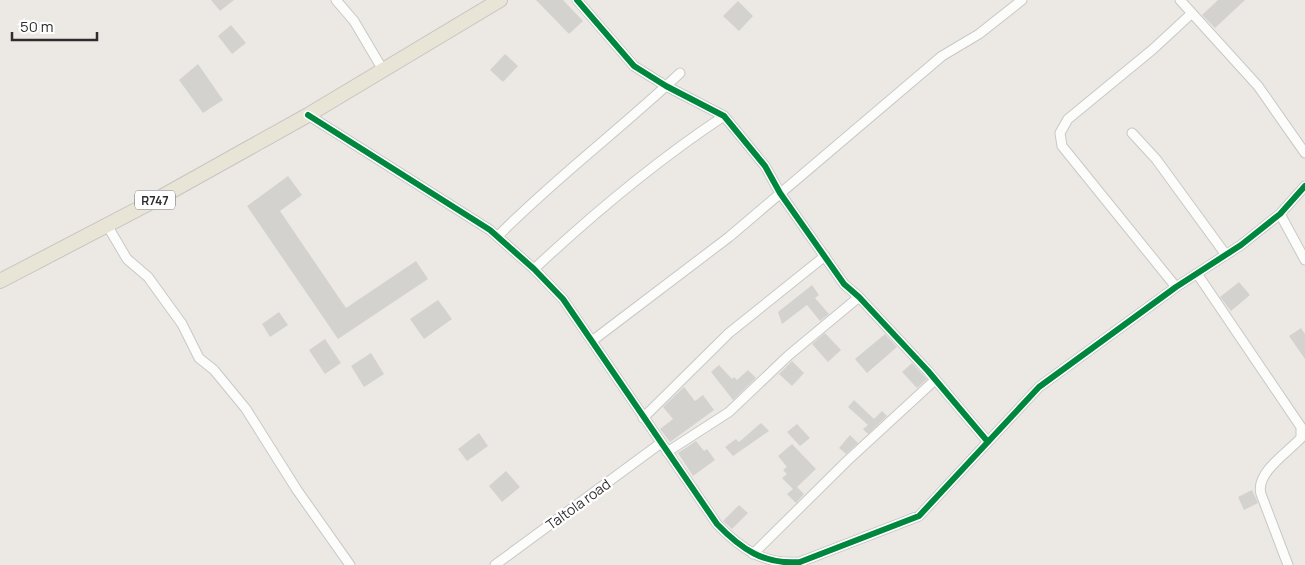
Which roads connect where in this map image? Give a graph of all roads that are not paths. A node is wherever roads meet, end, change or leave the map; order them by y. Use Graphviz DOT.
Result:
graph roads {
  1 [pos="336,0"];
  2 [pos="500,0"];
  3 [pos="577,0"];
  4 [pos="1022,0"];
  5 [pos="1180,0"];
  6 [pos="1191,14"];
  7 [pos="383,70"];
  8 [pos="680,73"];
  9 [pos="666,86"];
  10 [pos="308,115"];
  11 [pos="724,116"];
  12 [pos="1132,133"];
  13 [pos="1305,153"];
  14 [pos="1305,186"];
  15 [pos="780,193"];
  16 [pos="1280,214"];
  17 [pos="108,225"];
  18 [pos="498,236"];
  19 [pos="1226,255"];
  20 [pos="825,256"];
  21 [pos="1305,260"];
  22 [pos="534,269"];
  23 [pos="1198,274"];
  24 [pos="0,281"];
  25 [pos="1176,287"];
  26 [pos="859,297"];
  27 [pos="592,342"];
  28 [pos="935,380"];
  29 [pos="643,418"];
  30 [pos="988,442"];
  31 [pos="661,443"];
  32 [pos="667,452"];
  33 [pos="753,554"];
  34 [pos="350,565"];
  35 [pos="495,565"];
  36 [pos="1288,565"];
  1 -- 7 [label="street"];
  2 -- 7 [label="main road, R747"];
  3 -- 9 [label="street"];
  4 -- 15 [label="street"];
  5 -- 6 [label="street"];
  6 -- 13 [label="street"];
  6 -- 25 [label="street"];
  7 -- 10 [label="main road, R747"];
  8 -- 9 [label="street"];
  9 -- 11 [label="street"];
  9 -- 18 [label="street"];
  10 -- 17 [label="main road, R747"];
  10 -- 18 [label="street"];
  11 -- 15 [label="street"];
  11 -- 22 [label="street"];
  12 -- 19 [label="street"];
  14 -- 16 [label="street"];
  15 -- 20 [label="street"];
  15 -- 27 [label="street"];
  16 -- 19 [label="street"];
  16 -- 21 [label="street"];
  17 -- 24 [label="main road, R747"];
  17 -- 34 [label="street"];
  18 -- 22 [label="street"];
  19 -- 23 [label="street"];
  20 -- 26 [label="street"];
  20 -- 29 [label="street"];
  22 -- 27 [label="street"];
  23 -- 25 [label="street"];
  23 -- 36 [label="street"];
  25 -- 30 [label="street"];
  26 -- 28 [label="street"];
  26 -- 32 [label="street"];
  27 -- 29 [label="street"];
  28 -- 30 [label="street"];
  28 -- 33 [label="street"];
  29 -- 31 [label="street"];
  30 -- 33 [label="street"];
  31 -- 32 [label="street"];
  31 -- 35 [label="street, Taltola road"];
  32 -- 33 [label="street"];
}
